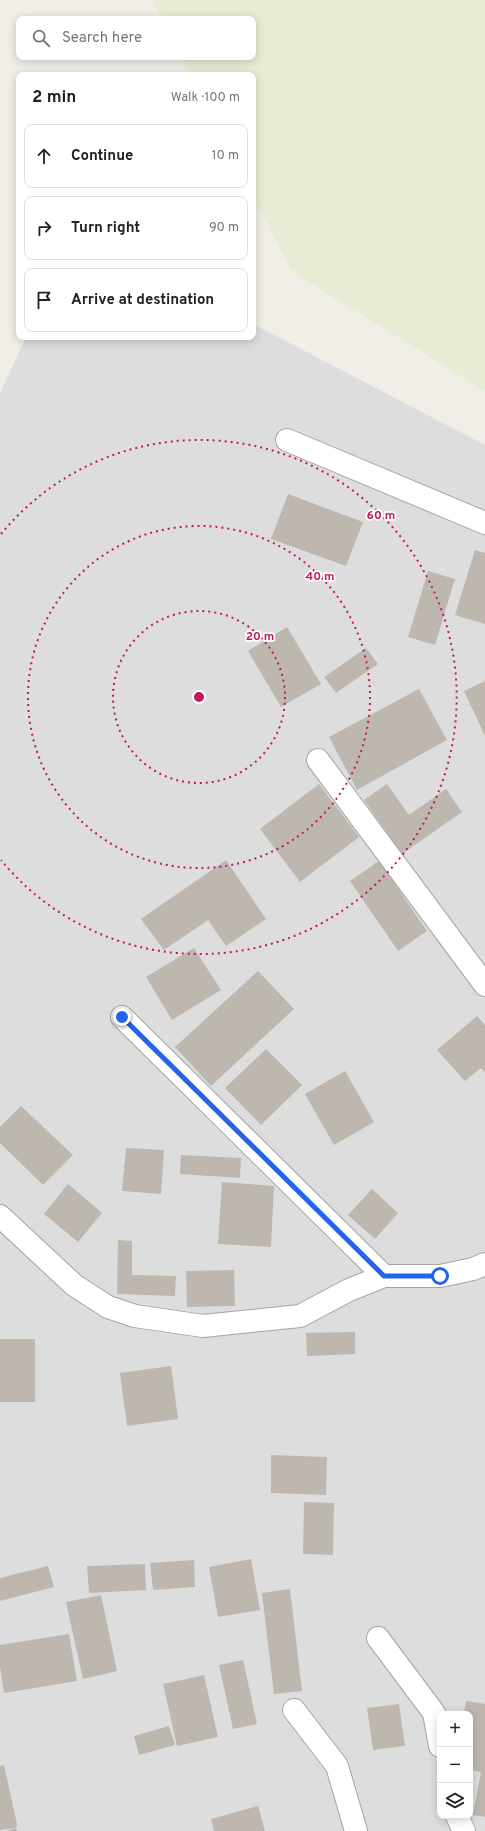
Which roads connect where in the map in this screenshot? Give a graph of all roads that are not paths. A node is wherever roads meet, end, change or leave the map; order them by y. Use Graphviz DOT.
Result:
graph roads {
  1 [pos="287,440"];
  2 [pos="485,523"];
  3 [pos="318,760"];
  4 [pos="485,985"];
  5 [pos="122,1017"];
  6 [pos="0,1216"];
  7 [pos="485,1264"];
  8 [pos="384,1276"];
  9 [pos="378,1638"];
  10 [pos="294,1710"];
  11 [pos="437,1730"];
  12 [pos="458,1819"];
  13 [pos="356,1831"];
  14 [pos="464,1831"];
  1 -- 2 [label="street"];
  3 -- 4 [label="street"];
  5 -- 8 [label="street"];
  6 -- 8 [label="street"];
  7 -- 8 [label="street"];
  9 -- 11 [label="street"];
  10 -- 13 [label="street"];
  12 -- 14 [label="street"];
}
